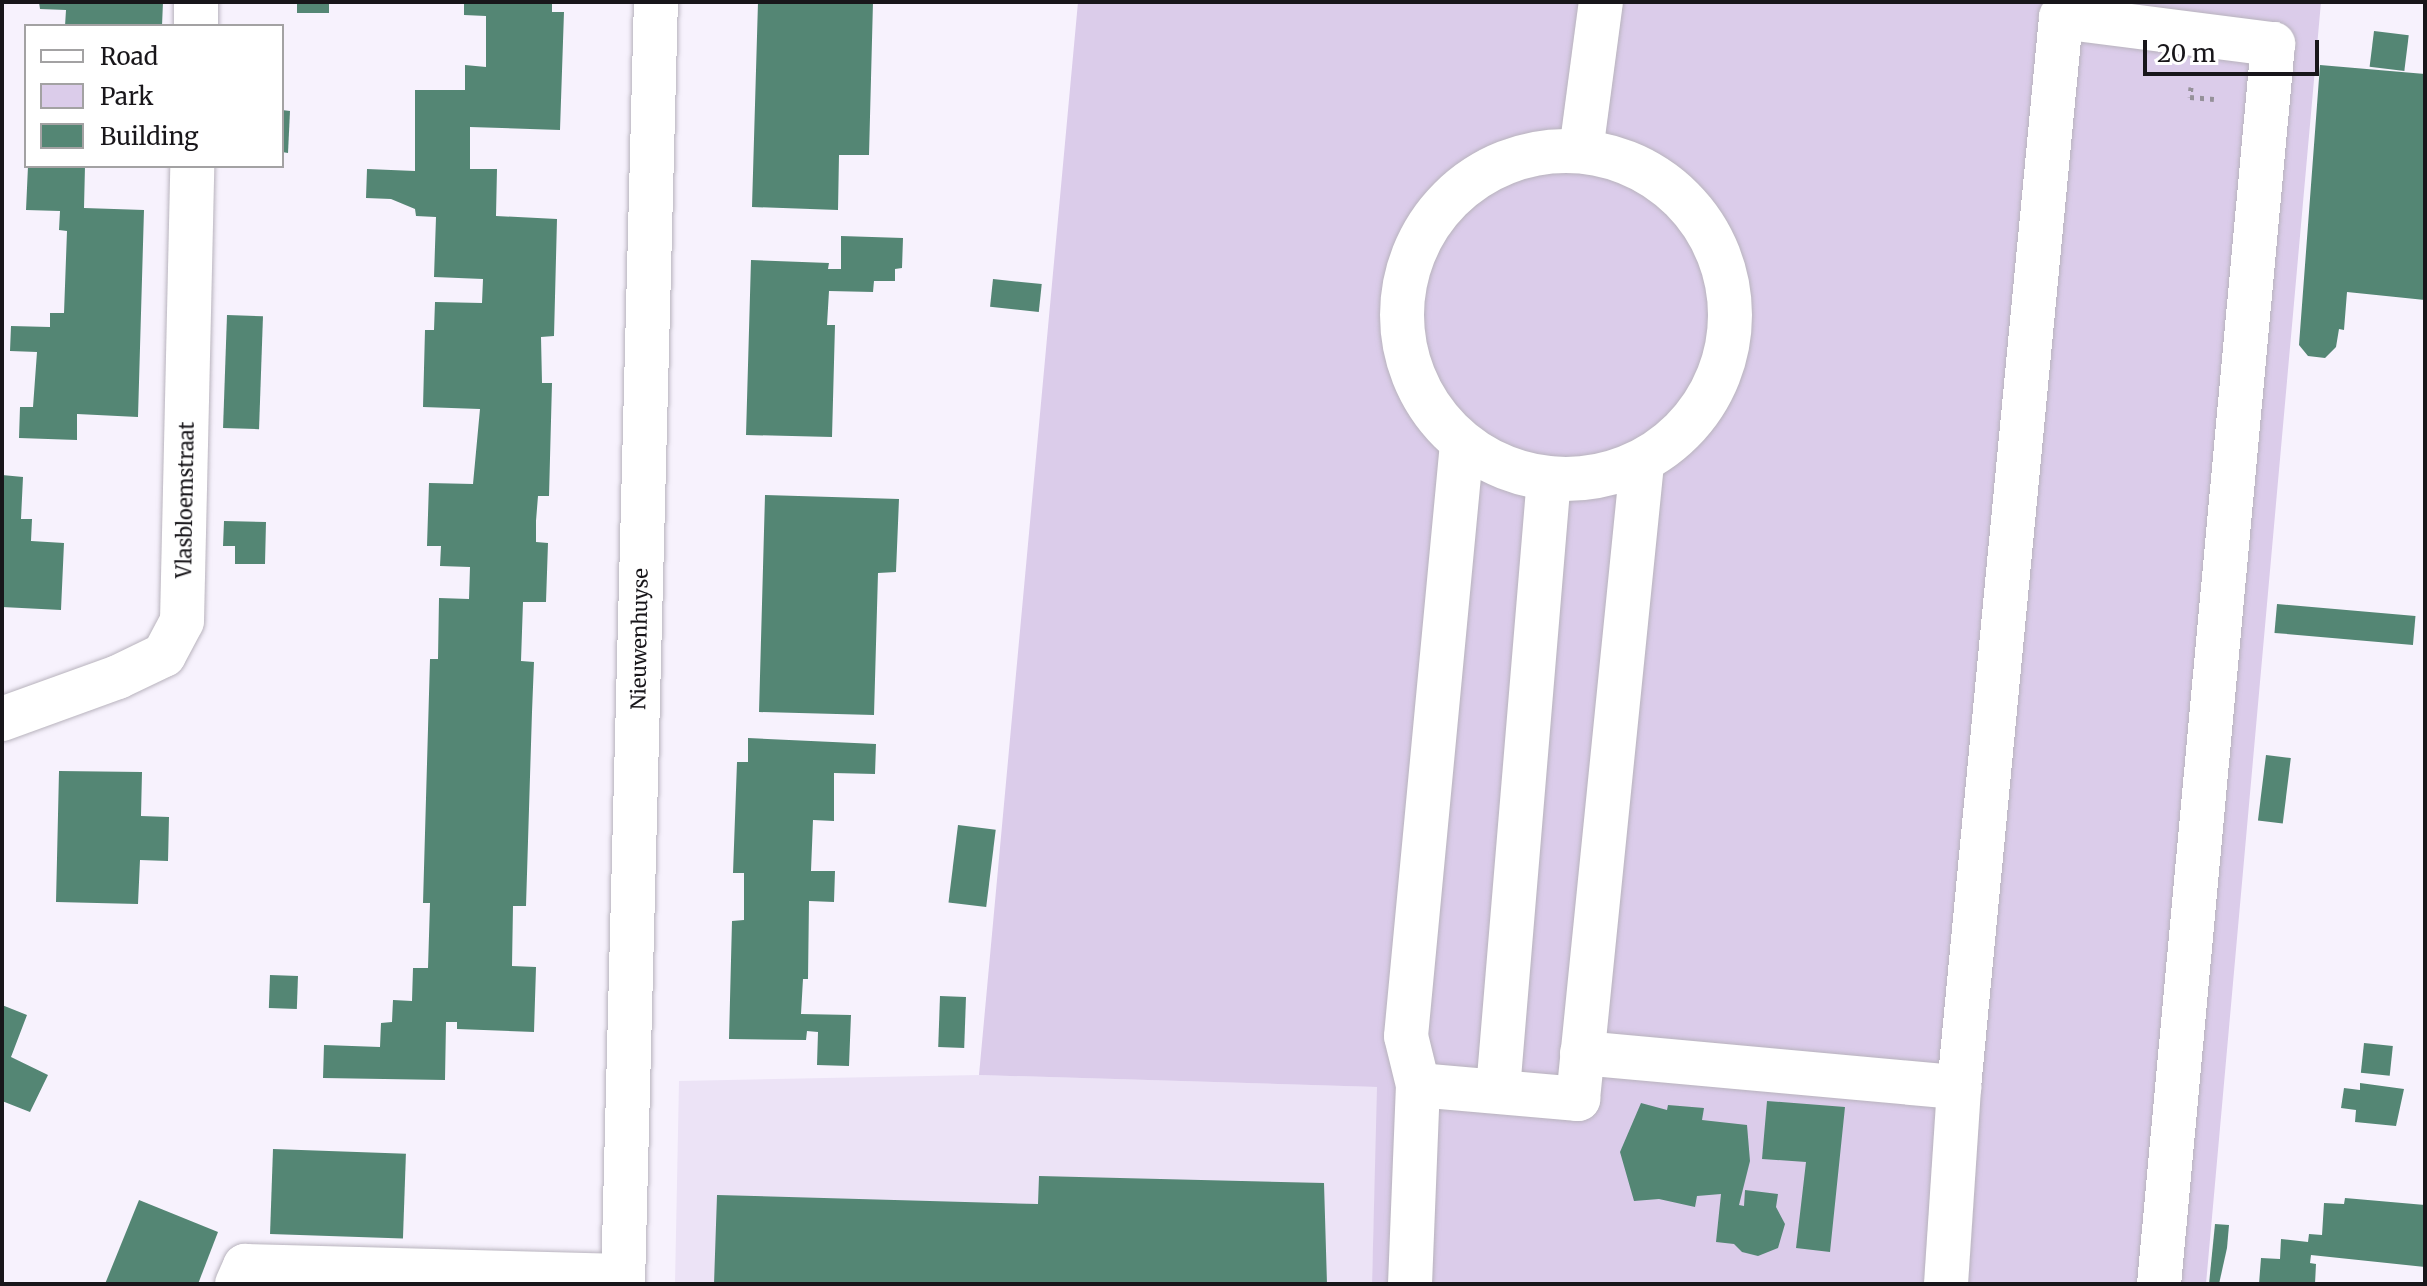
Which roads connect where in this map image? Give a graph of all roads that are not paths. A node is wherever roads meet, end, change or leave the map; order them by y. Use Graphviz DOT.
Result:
graph roads {
  1 [pos="196,2"];
  2 [pos="656,2"];
  3 [pos="1601,2"];
  4 [pos="196,24"];
  5 [pos="1581,151"];
  6 [pos="192,168"];
  7 [pos="1462,444"];
  8 [pos="1642,463"];
  9 [pos="1549,478"];
  10 [pos="2,719"];
  11 [pos="1582,1053"];
  12 [pos="1418,1085"];
  13 [pos="1959,1087"];
  14 [pos="1498,1090"];
  15 [pos="623,1280"];
  16 [pos="237,1284"];
  17 [pos="1410,1284"];
  18 [pos="1946,1284"];
  19 [pos="2159,1284"];
  1 -- 4 [label="street"];
  2 -- 15 [label="street, Nieuwenhuyse"];
  3 -- 5 [label="street"];
  5 -- 7 [label="street"];
  5 -- 8 [label="street"];
  6 -- 10 [label="street, Vlasbloemstraat"];
  7 -- 9 [label="street"];
  7 -- 12 [label="street"];
  8 -- 9 [label="street"];
  8 -- 11 [label="street"];
  9 -- 14 [label="street"];
  11 -- 13 [label="street"];
  11 -- 14 [label="street"];
  12 -- 14 [label="street"];
  12 -- 17 [label="street"];
  13 -- 18 [label="street"];
  13 -- 19 [label="street"];
  15 -- 16 [label="street, Nieuwenhuyse"];
}
